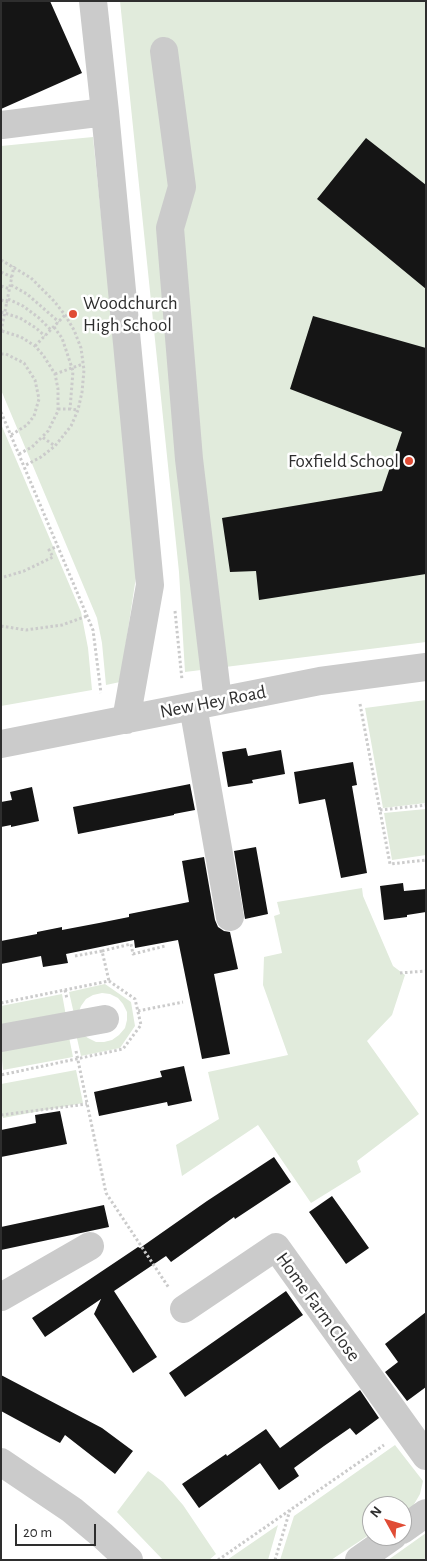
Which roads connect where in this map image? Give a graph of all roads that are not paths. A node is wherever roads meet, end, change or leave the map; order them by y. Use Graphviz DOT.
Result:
graph roads {
  1 [pos="93,1"];
  2 [pos="164,51"];
  3 [pos="105,112"];
  4 [pos="2,125"];
  5 [pos="426,667"];
  6 [pos="206,703"];
  7 [pos="115,722"];
  8 [pos="1,744"];
  9 [pos="230,917"];
  10 [pos="105,1019"];
  11 [pos="1,1038"];
  12 [pos="90,1246"];
  13 [pos="1,1297"];
  14 [pos="184,1309"];
  15 [pos="426,1456"];
  16 [pos="1,1462"];
  17 [pos="426,1513"];
  18 [pos="412,1523"];
  19 [pos="379,1546"];
  20 [pos="129,1560"];
  21 [pos="359,1560"];
  1 -- 3 [label="street"];
  2 -- 6 [label="street"];
  3 -- 4 [label="street"];
  3 -- 7 [label="street"];
  5 -- 6 [label="street, New Hey Road"];
  6 -- 7 [label="street, New Hey Road"];
  6 -- 9 [label="street"];
  7 -- 8 [label="street, New Hey Road"];
  10 -- 11 [label="street"];
  12 -- 13 [label="street"];
  14 -- 15 [label="street, Home Farm Close"];
  16 -- 20 [label="street"];
  17 -- 18 [label="street"];
  19 -- 21 [label="street"];
}
